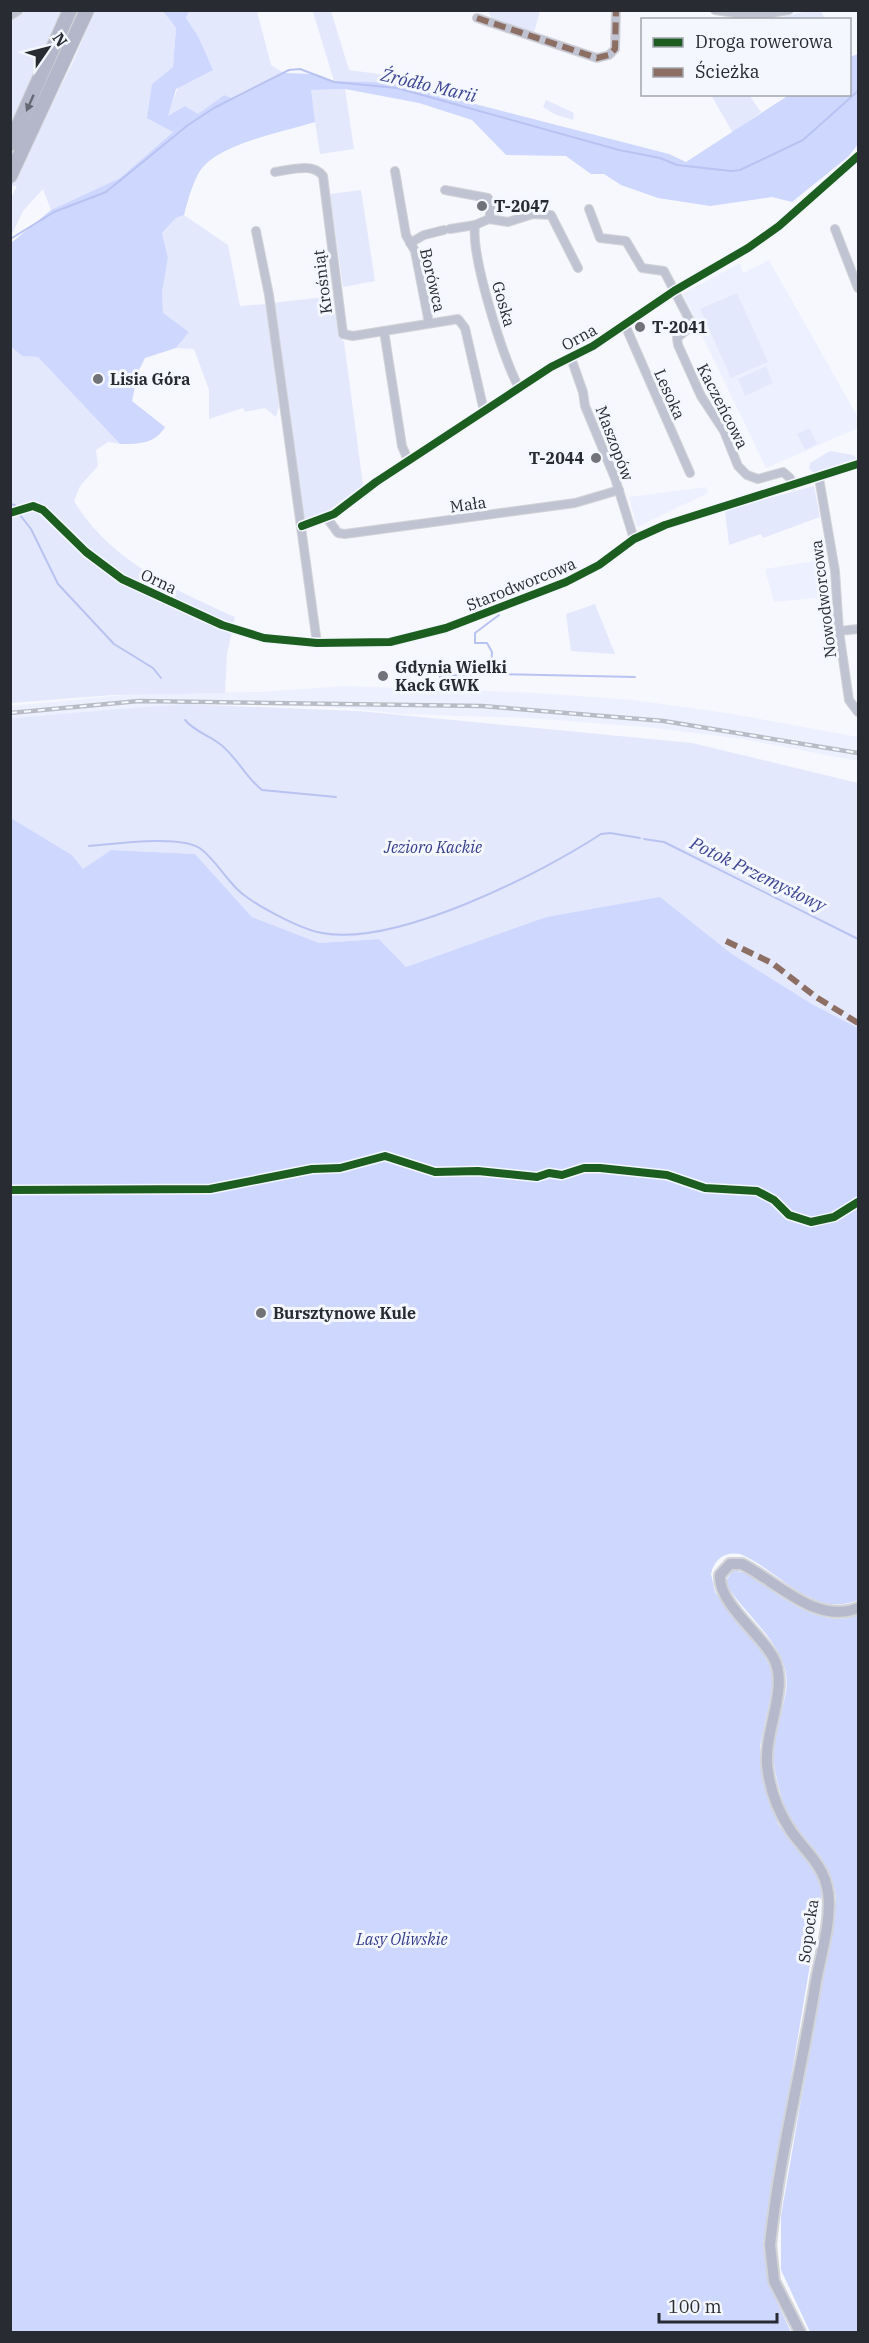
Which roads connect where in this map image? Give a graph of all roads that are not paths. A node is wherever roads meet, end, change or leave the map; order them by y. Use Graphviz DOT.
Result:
graph roads {
  1 [pos="19,10"];
  2 [pos="70,10"];
  3 [pos="87,10"];
  4 [pos="616,10"];
  5 [pos="715,10"];
  6 [pos="789,10"];
  7 [pos="10,16"];
  8 [pos="477,18"];
  9 [pos="10,144"];
  10 [pos="858,156"];
  11 [pos="395,171"];
  12 [pos="275,172"];
  13 [pos="10,176"];
  14 [pos="445,190"];
  15 [pos="589,209"];
  16 [pos="489,219"];
  17 [pos="475,225"];
  18 [pos="836,229"];
  19 [pos="256,231"];
  20 [pos="410,243"];
  21 [pos="578,268"];
  22 [pos="858,288"];
  23 [pos="674,291"];
  24 [pos="429,323"];
  25 [pos="625,325"];
  26 [pos="384,331"];
  27 [pos="571,358"];
  28 [pos="519,388"];
  29 [pos="484,411"];
  30 [pos="408,460"];
  31 [pos="858,464"];
  32 [pos="690,473"];
  33 [pos="819,478"];
  34 [pos="792,486"];
  35 [pos="619,490"];
  36 [pos="10,513"];
  37 [pos="327,519"];
  38 [pos="302,526"];
  39 [pos="634,539"];
  40 [pos="858,629"];
  41 [pos="839,631"];
  42 [pos="317,643"];
  43 [pos="858,712"];
  44 [pos="858,1608"];
  45 [pos="800,2332"];
  1 -- 7 [label="street"];
  2 -- 9 [label="highway, one-way"];
  3 -- 13 [label="highway"];
  4 -- 8 [label="street"];
  5 -- 6 [label="street"];
  10 -- 23 [label="street, Orna"];
  11 -- 20 [label="street, Borówca"];
  12 -- 26 [label="street, Krośniąt"];
  14 -- 16 [label="street"];
  15 -- 23 [label="street, Kaczeńcowa"];
  16 -- 17 [label="street"];
  16 -- 21 [label="street"];
  17 -- 20 [label="street, Borówca"];
  17 -- 28 [label="street, Goska"];
  18 -- 22 [label="street"];
  19 -- 38 [label="street"];
  20 -- 24 [label="street, Borówca"];
  23 -- 25 [label="street, Orna"];
  23 -- 34 [label="street, Kaczeńcowa"];
  24 -- 26 [label="street, Borówca"];
  24 -- 29 [label="street, Borówca"];
  25 -- 27 [label="street, Orna"];
  25 -- 32 [label="street, Lesoka"];
  26 -- 30 [label="street"];
  27 -- 28 [label="street, Orna"];
  27 -- 35 [label="street, Maszopów"];
  28 -- 29 [label="street, Orna"];
  29 -- 30 [label="street, Orna"];
  30 -- 37 [label="street, Orna"];
  31 -- 33 [label="street, Starodworcowa"];
  33 -- 34 [label="street, Starodworcowa"];
  33 -- 41 [label="street, Nowodworcowa"];
  34 -- 39 [label="street, Starodworcowa"];
  35 -- 37 [label="street, Mała"];
  35 -- 39 [label="street, Maszopów"];
  36 -- 42 [label="street, Orna"];
  37 -- 38 [label="street, Orna"];
  38 -- 42 [label="street"];
  39 -- 42 [label="street, Starodworcowa"];
  40 -- 41 [label="street"];
  41 -- 43 [label="street, Nowodworcowa"];
  44 -- 45 [label="main road, Sopocka"];
}
